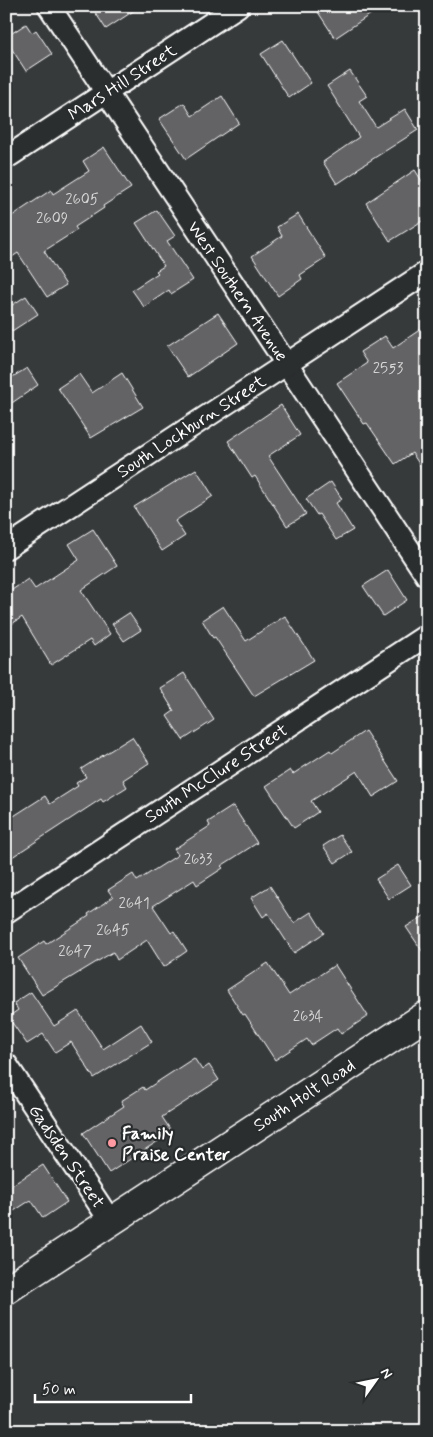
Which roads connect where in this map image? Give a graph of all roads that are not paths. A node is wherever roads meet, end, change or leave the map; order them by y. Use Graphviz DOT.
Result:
graph roads {
  1 [pos="49,6"];
  2 [pos="238,6"];
  3 [pos="106,92"];
  4 [pos="6,158"];
  5 [pos="427,272"];
  6 [pos="286,363"];
  7 [pos="6,548"];
  8 [pos="427,576"];
  9 [pos="427,635"];
  10 [pos="6,912"];
  11 [pos="427,1015"];
  12 [pos="6,1064"];
  13 [pos="111,1222"];
  14 [pos="6,1290"];
  1 -- 3 [label="street, West Southern Avenue"];
  2 -- 3 [label="street, Mars Hill Street"];
  3 -- 4 [label="street, Mars Hill Street"];
  3 -- 6 [label="street, West Southern Avenue"];
  5 -- 6 [label="street, South Lockburn Street"];
  6 -- 7 [label="street, South Lockburn Street"];
  6 -- 8 [label="street, West Southern Avenue"];
  9 -- 10 [label="street, South McClure Street"];
  11 -- 13 [label="main road, South Holt Road"];
  12 -- 13 [label="street, Gadsden Street"];
  13 -- 14 [label="main road, South Holt Road"];
}
